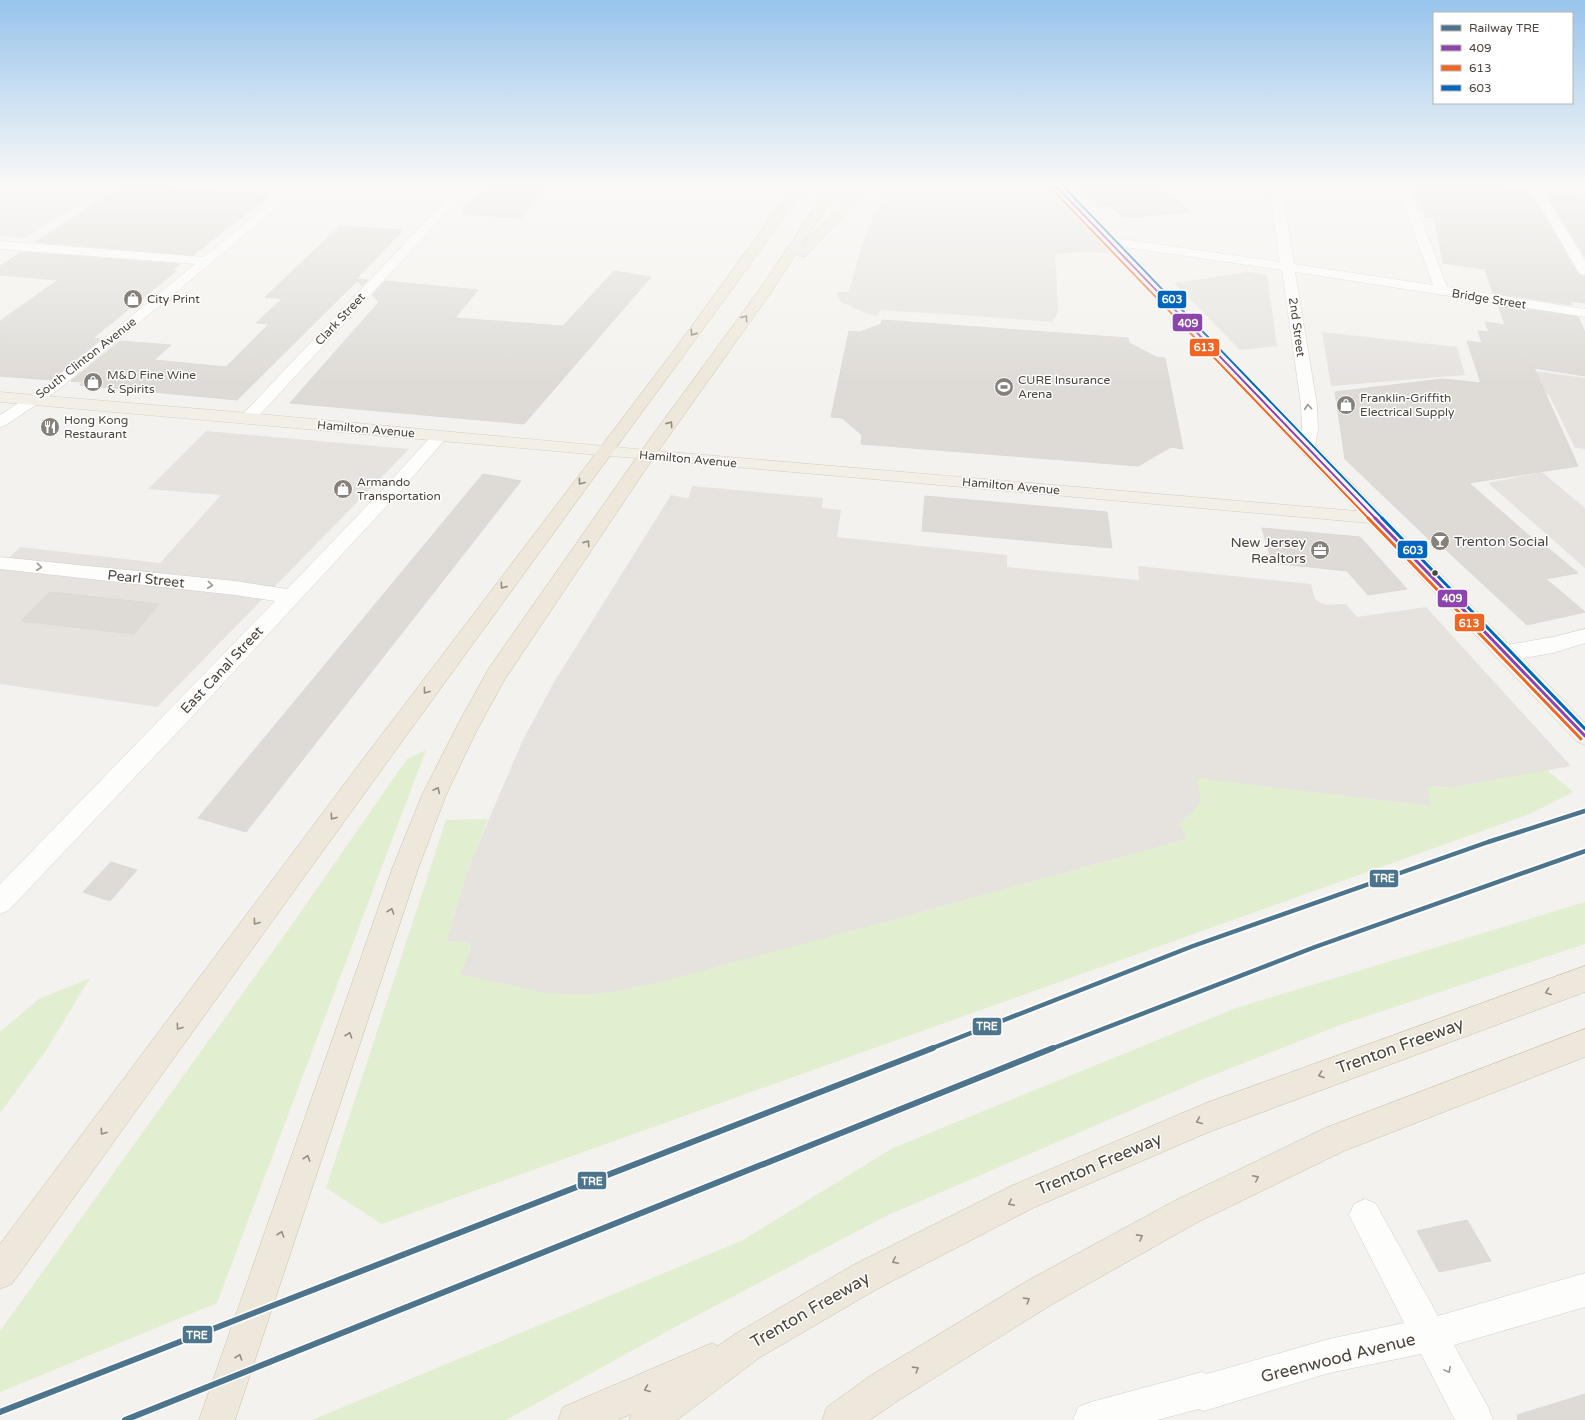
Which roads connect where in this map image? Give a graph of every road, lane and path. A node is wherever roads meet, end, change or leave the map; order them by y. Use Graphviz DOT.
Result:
graph roads {
  1 [pos="81,251"];
  2 [pos="218,251"];
  3 [pos="404,251"];
  4 [pos="753,251"];
  5 [pos="791,251"];
  6 [pos="803,251"];
  7 [pos="1119,251"];
  8 [pos="1180,251"];
  9 [pos="1286,251"];
  10 [pos="1428,251"];
  11 [pos="1573,251"];
  12 [pos="207,261"];
  13 [pos="1289,267"];
  14 [pos="1585,271"];
  15 [pos="767,288"];
  16 [pos="1441,291"];
  17 [pos="1585,314"];
  18 [pos="0,397"];
  19 [pos="34,400"];
  20 [pos="248,418"];
  21 [pos="0,422"];
  22 [pos="440,436"];
  23 [pos="1307,446"];
  24 [pos="605,451"];
  25 [pos="647,455"];
  26 [pos="1377,518"];
  27 [pos="0,563"];
  28 [pos="291,597"];
  29 [pos="1585,636"];
  30 [pos="1507,653"];
  31 [pos="1585,736"];
  32 [pos="0,902"];
  33 [pos="1585,979"];
  34 [pos="1585,1043"];
  35 [pos="1365,1215"];
  36 [pos="6,1264"];
  37 [pos="1585,1290"];
  38 [pos="1430,1335"];
  39 [pos="747,1346"];
  40 [pos="217,1420"];
  41 [pos="576,1420"];
  42 [pos="647,1420"];
  43 [pos="840,1420"];
  44 [pos="1091,1420"];
  45 [pos="1475,1420"];
  1 -- 12 [label="street"];
  2 -- 12 [label="street, South Clinton Avenue"];
  3 -- 20 [label="street, Clark Street"];
  4 -- 24 [label="highway, one-way"];
  5 -- 15 [label="highway"];
  6 -- 15 [label="highway"];
  7 -- 23 [label="main road"];
  8 -- 13 [label="street, Bridge Street"];
  9 -- 13 [label="street, 2nd Street"];
  10 -- 16 [label="street"];
  11 -- 14 [label="street"];
  12 -- 19 [label="street, South Clinton Avenue"];
  13 -- 16 [label="street, Bridge Street"];
  23 -- 13 [label="street, 2nd Street, one-way"];
  25 -- 15 [label="highway, one-way"];
  16 -- 17 [label="street, Bridge Street"];
  18 -- 19 [label="main road, Hamilton Avenue"];
  19 -- 20 [label="main road, Hamilton Avenue"];
  19 -- 21 [label="street, South Clinton Avenue"];
  20 -- 22 [label="main road, Hamilton Avenue"];
  22 -- 24 [label="main road, Hamilton Avenue"];
  22 -- 28 [label="street, East Canal Street"];
  23 -- 26 [label="main road"];
  24 -- 25 [label="main road, Hamilton Avenue"];
  24 -- 36 [label="highway, one-way"];
  25 -- 26 [label="main road, Hamilton Avenue"];
  40 -- 25 [label="highway, one-way"];
  26 -- 30 [label="main road"];
  27 -- 28 [label="street, Pearl Street, one-way"];
  28 -- 32 [label="street, East Canal Street"];
  29 -- 30 [label="street"];
  30 -- 31 [label="main road"];
  33 -- 39 [label="highway, Trenton Freeway, one-way"];
  43 -- 34 [label="highway, one-way"];
  35 -- 38 [label="street"];
  37 -- 38 [label="street, Greenwood Avenue"];
  38 -- 44 [label="street, Greenwood Avenue"];
  38 -- 45 [label="street, one-way"];
  39 -- 41 [label="highway, one-way"];
  39 -- 42 [label="highway, Trenton Freeway"];
}
